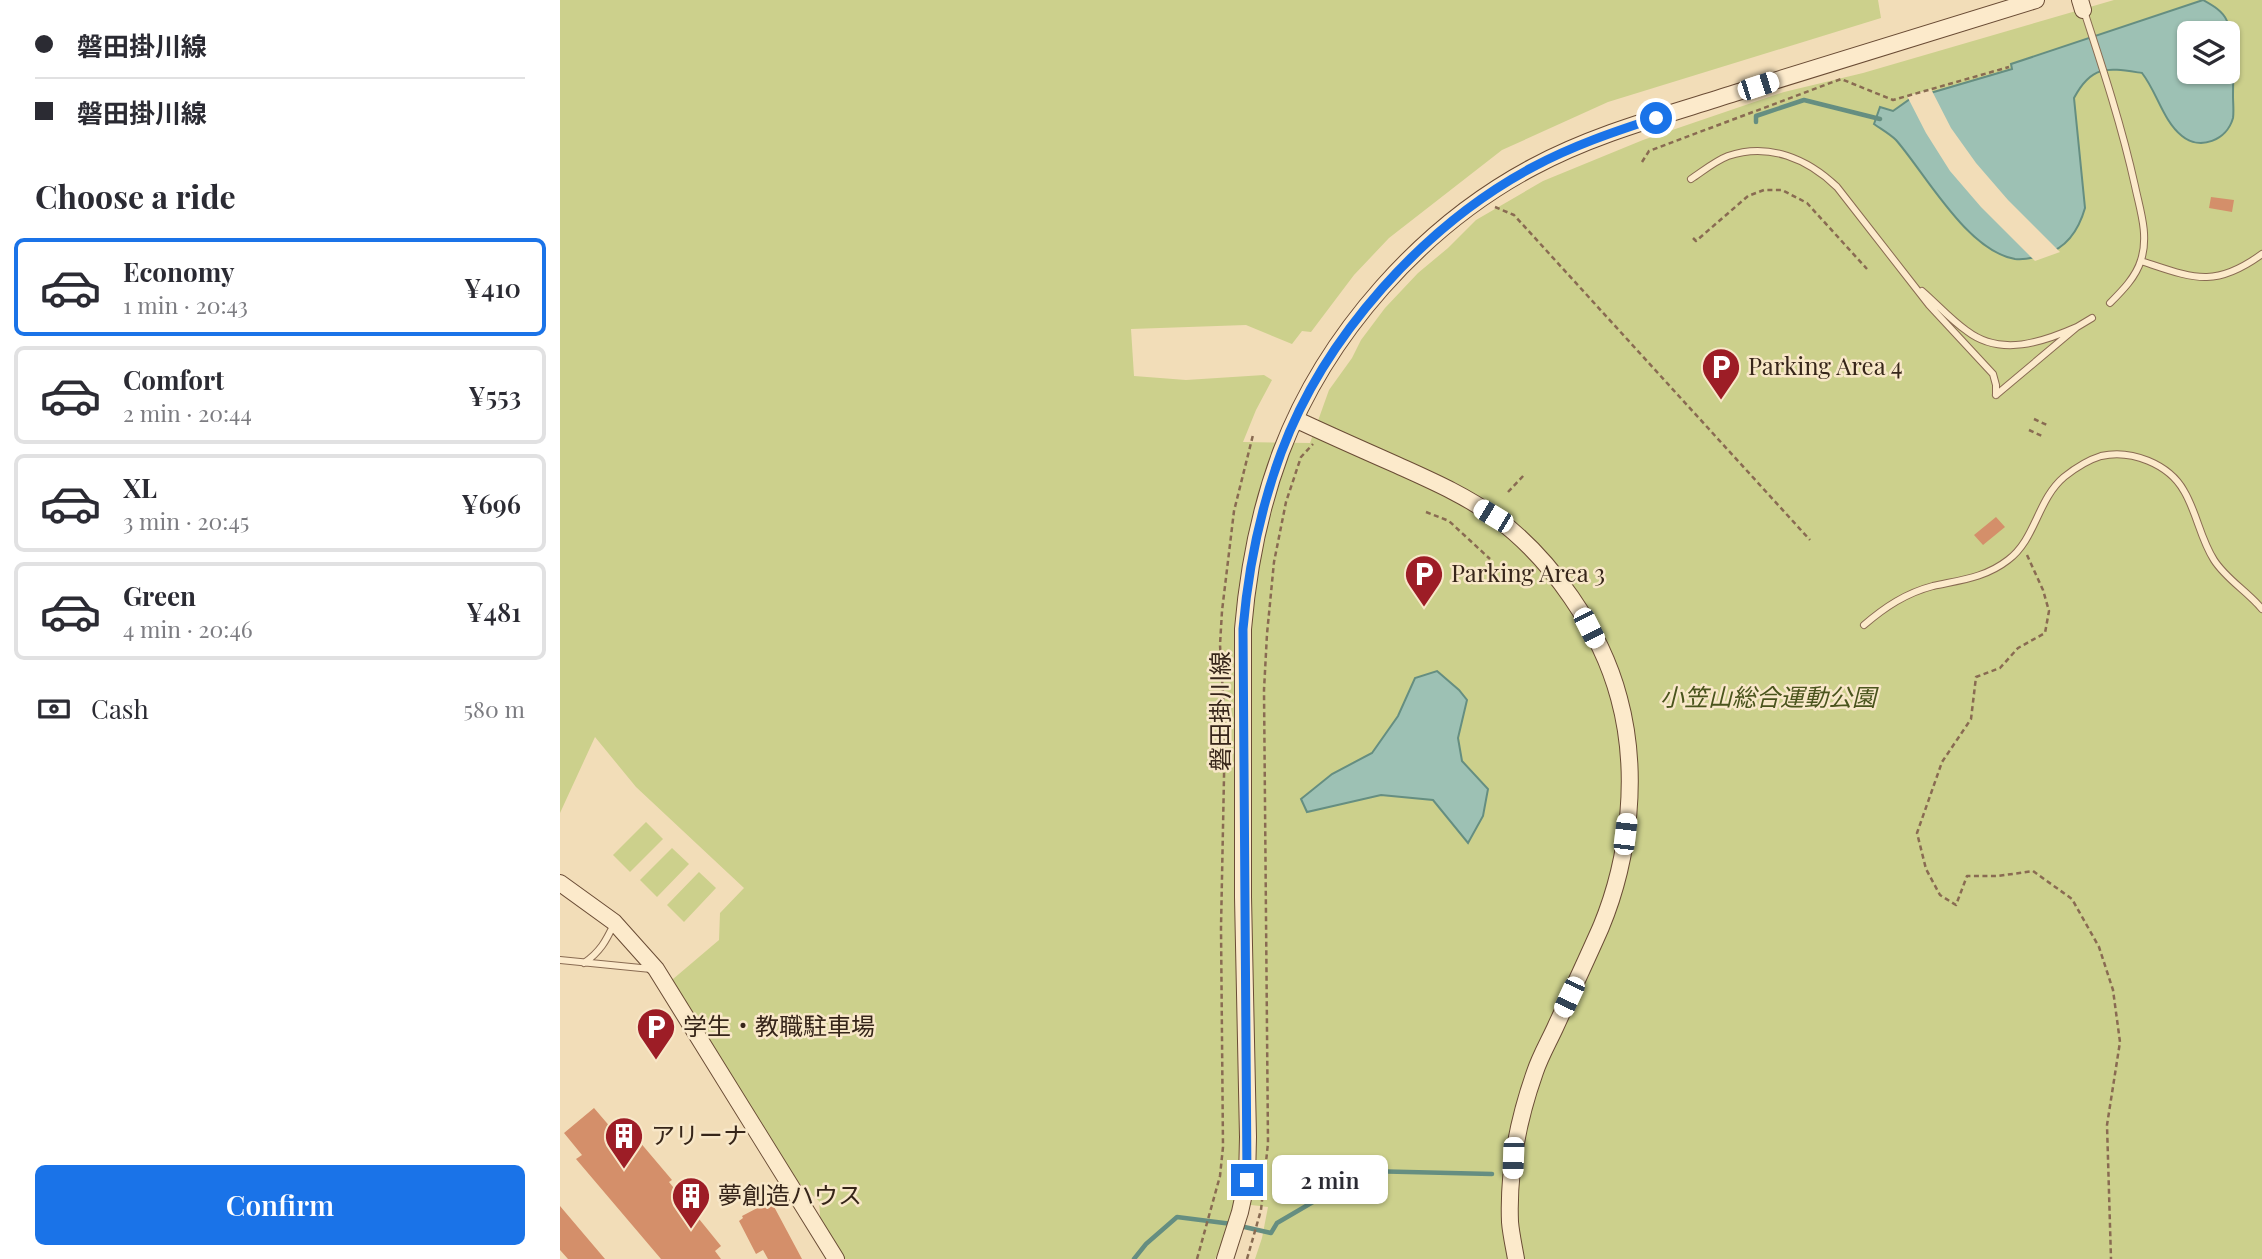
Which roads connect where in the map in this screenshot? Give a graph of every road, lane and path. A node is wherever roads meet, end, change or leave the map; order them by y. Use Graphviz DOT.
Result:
graph roads {
  1 [pos="2036,0"];
  2 [pos="2082,5"];
  3 [pos="2009,67"];
  4 [pos="1642,162"];
  5 [pos="1691,179"];
  6 [pos="1492,206"];
  7 [pos="1693,238"];
  8 [pos="2262,254"];
  9 [pos="2141,261"];
  10 [pos="1867,269"];
  11 [pos="1913,282"];
  12 [pos="2110,303"];
  13 [pos="2092,318"];
  14 [pos="2077,327"];
  15 [pos="1295,419"];
  16 [pos="2034,419"];
  17 [pos="2049,426"];
  18 [pos="2029,430"];
  19 [pos="1253,435"];
  20 [pos="2044,437"];
  21 [pos="1316,442"];
  22 [pos="1525,474"];
  23 [pos="1508,492"];
  24 [pos="1426,512"];
  25 [pos="1810,540"];
  26 [pos="2023,545"];
  27 [pos="1490,559"];
  28 [pos="2262,609"];
  29 [pos="1864,625"];
  30 [pos="560,883"];
  31 [pos="614,922"];
  32 [pos="560,960"];
  33 [pos="584,963"];
  34 [pos="656,969"];
  35 [pos="836,1259"];
  36 [pos="1197,1259"];
  37 [pos="1225,1259"];
  38 [pos="1247,1259"];
  39 [pos="1516,1259"];
  40 [pos="2111,1259"];
  1 -- 15 [label="main road, 磐田掛川線"];
  2 -- 9 [label="lane"];
  3 -- 4 [label="path"];
  5 -- 11 [label="lane"];
  6 -- 25 [label="path"];
  7 -- 10 [label="path"];
  8 -- 9 [label="lane"];
  9 -- 12 [label="lane"];
  11 -- 14 [label="lane"];
  11 -- 14 [label="lane"];
  13 -- 14 [label="lane"];
  15 -- 37 [label="main road, 磐田掛川線"];
  15 -- 39 [label="main road"];
  16 -- 17 [label="path"];
  18 -- 20 [label="path"];
  19 -- 36 [label="path"];
  21 -- 38 [label="path"];
  22 -- 23 [label="path"];
  24 -- 27 [label="path"];
  26 -- 28 [label="lane"];
  26 -- 29 [label="lane"];
  26 -- 40 [label="path"];
  30 -- 31 [label="main road"];
  31 -- 33 [label="lane"];
  31 -- 34 [label="main road"];
  32 -- 33 [label="lane"];
  33 -- 34 [label="lane"];
  34 -- 35 [label="main road"];
}
